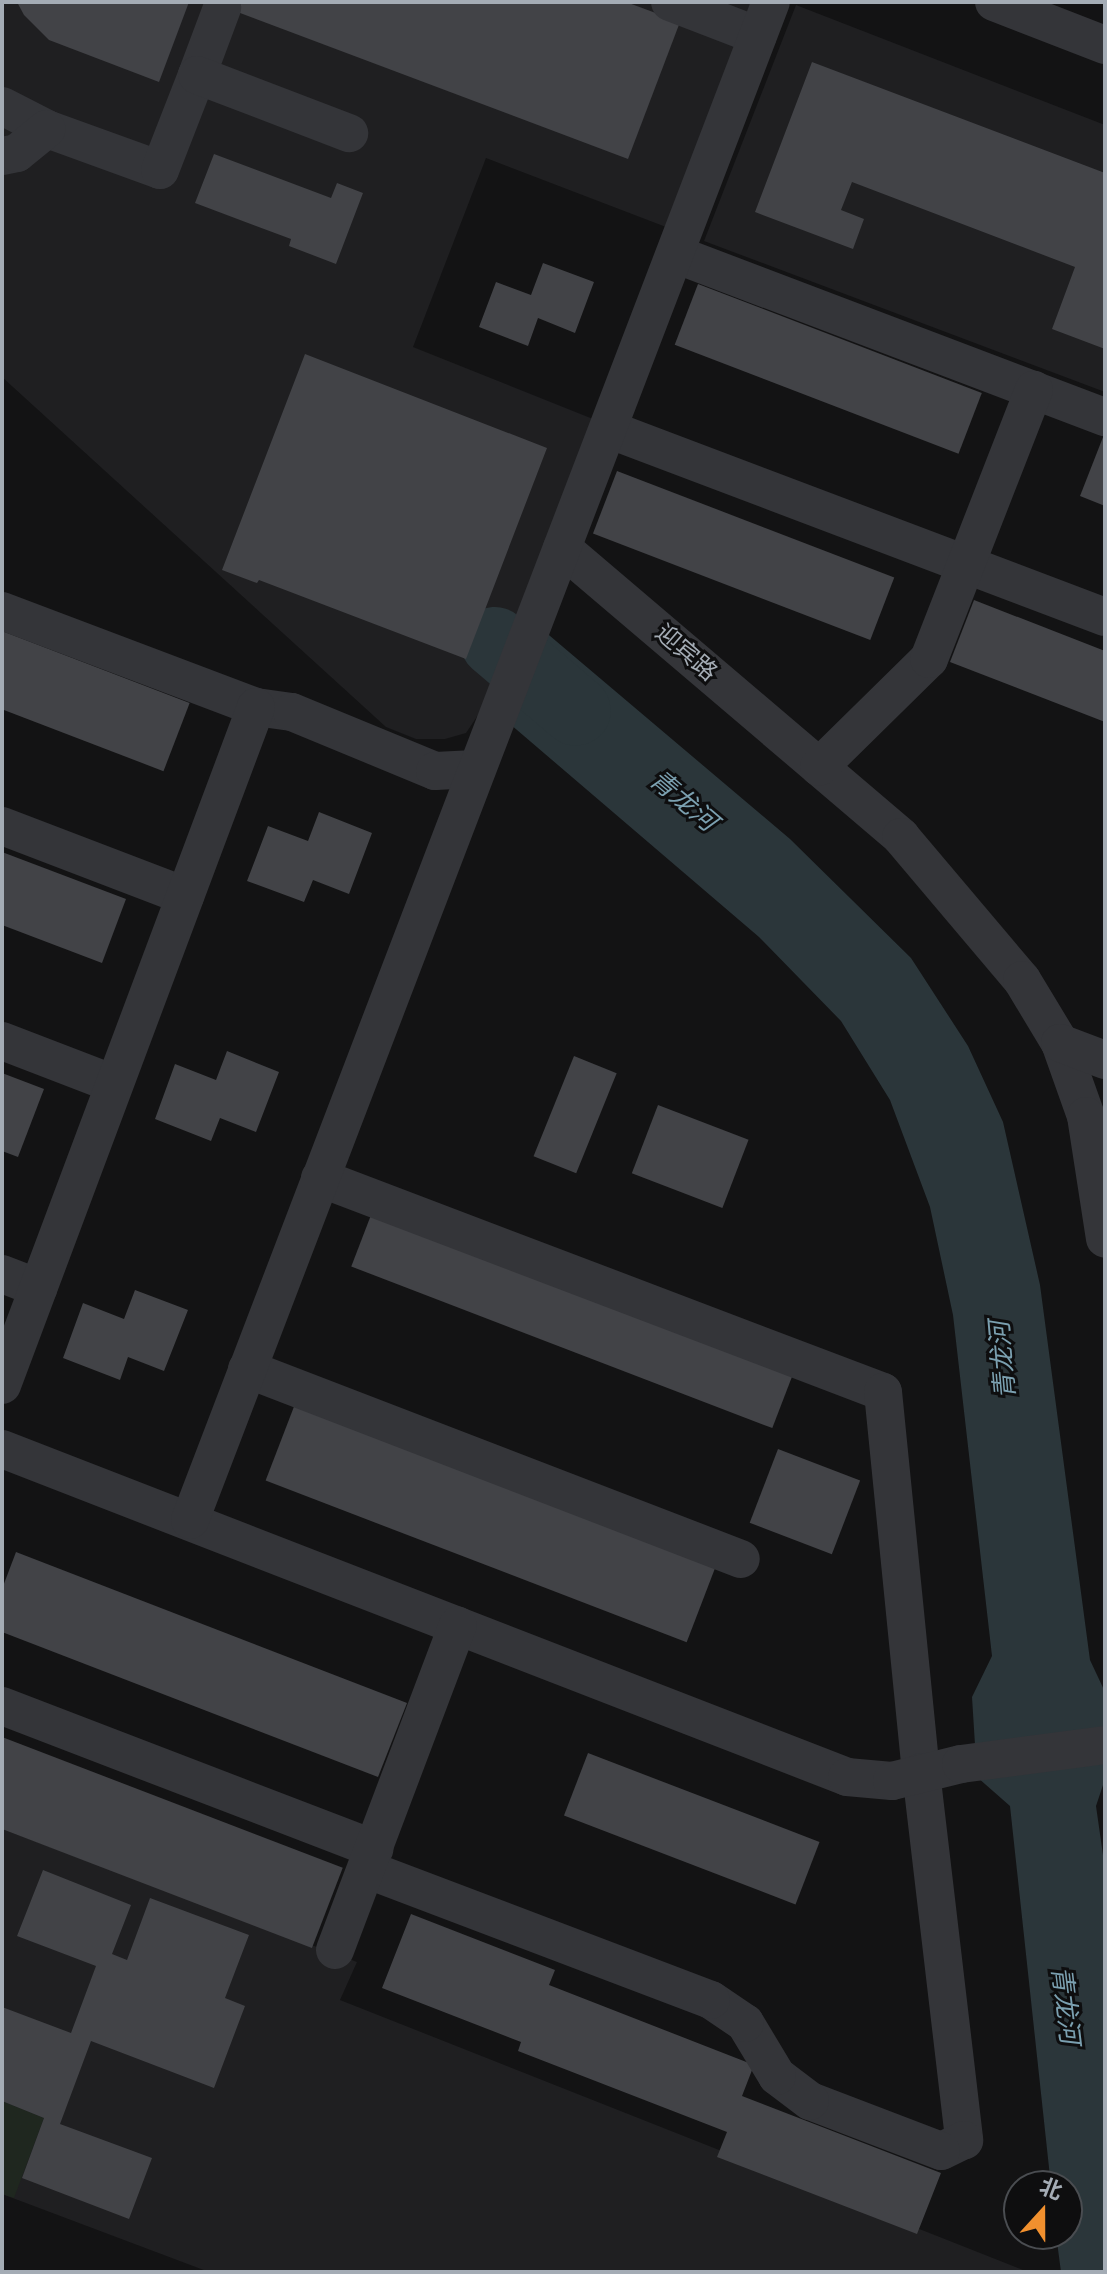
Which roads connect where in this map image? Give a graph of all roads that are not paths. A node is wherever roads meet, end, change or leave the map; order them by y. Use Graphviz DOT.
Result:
graph roads {
  1 [pos="670,2"];
  2 [pos="994,2"];
  3 [pos="222,8"];
  4 [pos="764,19"];
  5 [pos="1105,45"];
  6 [pos="197,75"];
  7 [pos="2,106"];
  8 [pos="47,129"];
  9 [pos="349,133"];
  10 [pos="2,156"];
  11 [pos="675,254"];
  12 [pos="1034,390"];
  13 [pos="1105,417"];
  14 [pos="608,429"];
  15 [pos="562,548"];
  16 [pos="967,565"];
  17 [pos="2,611"];
  18 [pos="1105,617"];
  19 [pos="256,707"];
  20 [pos="480,757"];
  21 [pos="819,767"];
  22 [pos="2,826"];
  23 [pos="185,896"];
  24 [pos="2,1041"];
  25 [pos="1060,1043"];
  26 [pos="1105,1060"];
  27 [pos="114,1084"];
  28 [pos="320,1178"];
  29 [pos="1105,1239"];
  30 [pos="2,1274"];
  31 [pos="38,1288"];
  32 [pos="247,1369"];
  33 [pos="2,1385"];
  34 [pos="4,1455"];
  35 [pos="190,1520"];
  36 [pos="741,1559"];
  37 [pos="458,1625"];
  38 [pos="2,1706"];
  39 [pos="1105,1745"];
  40 [pos="921,1772"];
  41 [pos="372,1859"];
  42 [pos="335,1950"];
  1 -- 4 [label="street"];
  2 -- 5 [label="street"];
  3 -- 6 [label="street"];
  4 -- 11 [label="street"];
  6 -- 8 [label="street"];
  6 -- 9 [label="street"];
  7 -- 8 [label="street"];
  8 -- 10 [label="street"];
  11 -- 12 [label="street"];
  11 -- 14 [label="street"];
  12 -- 13 [label="street"];
  12 -- 16 [label="street"];
  14 -- 15 [label="street"];
  14 -- 16 [label="street"];
  15 -- 20 [label="street"];
  15 -- 21 [label="street, 迎宾路"];
  16 -- 18 [label="street"];
  16 -- 21 [label="street"];
  17 -- 19 [label="street"];
  19 -- 20 [label="street"];
  19 -- 23 [label="street"];
  20 -- 28 [label="street"];
  21 -- 25 [label="street, 迎宾路"];
  22 -- 23 [label="street"];
  23 -- 27 [label="street"];
  24 -- 27 [label="street"];
  25 -- 26 [label="street"];
  25 -- 29 [label="street, 迎宾路"];
  27 -- 31 [label="street"];
  28 -- 32 [label="street"];
  28 -- 40 [label="street"];
  30 -- 31 [label="street"];
  31 -- 33 [label="street"];
  32 -- 35 [label="street"];
  32 -- 36 [label="street"];
  34 -- 35 [label="street"];
  35 -- 37 [label="street"];
  37 -- 40 [label="street"];
  37 -- 41 [label="street"];
  38 -- 41 [label="street"];
  39 -- 40 [label="street"];
  40 -- 41 [label="street"];
  41 -- 42 [label="street"];
}
